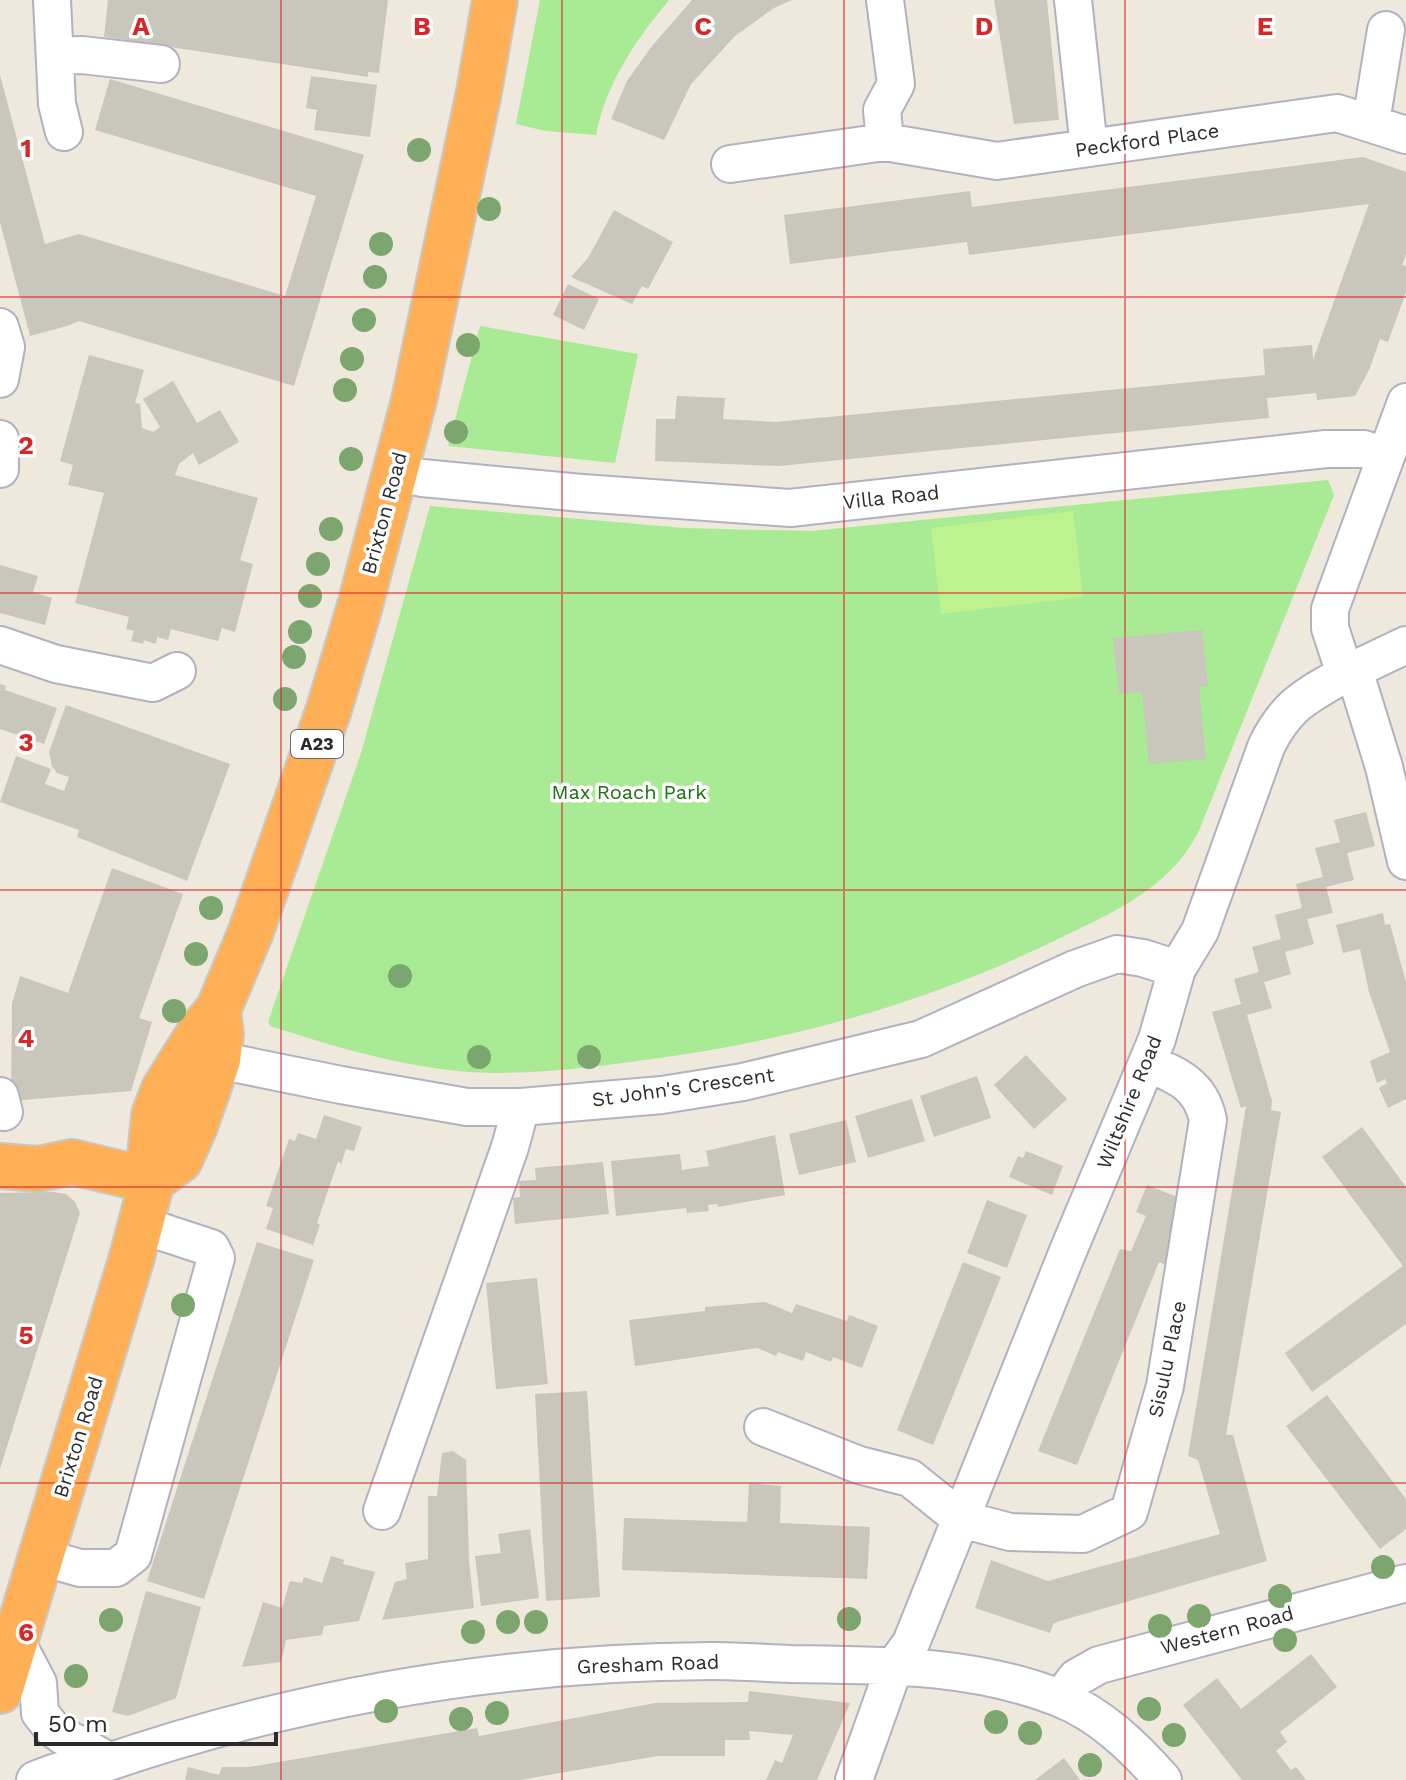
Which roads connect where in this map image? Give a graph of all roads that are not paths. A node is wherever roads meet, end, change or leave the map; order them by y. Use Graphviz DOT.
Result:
graph roads {
  1 [pos="52,0"];
  2 [pos="495,0"];
  3 [pos="885,0"];
  4 [pos="1073,0"];
  5 [pos="1386,30"];
  6 [pos="55,56"];
  7 [pos="161,64"];
  8 [pos="1371,122"];
  9 [pos="64,132"];
  10 [pos="1406,135"];
  11 [pos="885,142"];
  12 [pos="1089,148"];
  13 [pos="730,164"];
  14 [pos="0,327"];
  15 [pos="0,379"];
  16 [pos="1406,402"];
  17 [pos="0,439"];
  18 [pos="1385,456"];
  19 [pos="0,469"];
  20 [pos="395,472"];
  21 [pos="0,645"];
  22 [pos="1406,645"];
  23 [pos="177,671"];
  24 [pos="1350,672"];
  25 [pos="1406,861"];
  26 [pos="1177,969"];
  27 [pos="218,1010"];
  28 [pos="218,1060"];
  29 [pos="1147,1063"];
  30 [pos="521,1107"];
  31 [pos="1,1116"];
  32 [pos="72,1162"];
  33 [pos="0,1166"];
  34 [pos="152,1181"];
  35 [pos="141,1225"];
  36 [pos="763,1427"];
  37 [pos="382,1511"];
  38 [pos="961,1519"];
  39 [pos="41,1557"];
  40 [pos="1406,1583"];
  41 [pos="16,1641"];
  42 [pos="895,1665"];
  43 [pos="0,1691"];
  44 [pos="1061,1698"];
  45 [pos="144,1764"];
  46 [pos="95,1770"];
  47 [pos="35,1780"];
  48 [pos="854,1780"];
  49 [pos="1163,1780"];
  1 -- 6 [label="street"];
  2 -- 20 [label="highway, Brixton Road / A23"];
  3 -- 11 [label="street"];
  4 -- 12 [label="street"];
  5 -- 8 [label="street"];
  6 -- 7 [label="street"];
  6 -- 9 [label="street"];
  8 -- 10 [label="street, Peckford Place"];
  8 -- 12 [label="street, Peckford Place"];
  11 -- 12 [label="street, Peckford Place"];
  11 -- 13 [label="street, Peckford Place"];
  14 -- 15 [label="street"];
  16 -- 18 [label="street"];
  17 -- 19 [label="street"];
  18 -- 20 [label="street, Villa Road"];
  18 -- 24 [label="street"];
  20 -- 27 [label="highway, Brixton Road / A23"];
  21 -- 23 [label="street"];
  22 -- 24 [label="street, Wiltshire Road"];
  24 -- 25 [label="street"];
  24 -- 26 [label="street, Wiltshire Road"];
  26 -- 29 [label="street, Wiltshire Road"];
  26 -- 30 [label="street, St John's Crescent"];
  27 -- 28 [label="highway, Brixton Road / A23"];
  27 -- 34 [label="highway, Brixton Road / A23"];
  28 -- 30 [label="street, St John's Crescent"];
  28 -- 34 [label="highway, Brixton Road / A23"];
  29 -- 38 [label="street, Wiltshire Road"];
  29 -- 38 [label="street, Sisulu Place"];
  30 -- 37 [label="street"];
  31 -- 32 [label="highway"];
  32 -- 33 [label="highway"];
  32 -- 34 [label="highway"];
  34 -- 35 [label="highway, Brixton Road / A23"];
  35 -- 39 [label="highway, Brixton Road / A23"];
  35 -- 39 [label="street"];
  36 -- 38 [label="street"];
  38 -- 42 [label="street, Wiltshire Road"];
  39 -- 41 [label="highway, Brixton Road / A23"];
  40 -- 44 [label="street, Western Road"];
  41 -- 43 [label="highway, Brixton Road / A23"];
  41 -- 46 [label="street"];
  42 -- 44 [label="street, Gresham Road"];
  42 -- 45 [label="street, Gresham Road"];
  42 -- 48 [label="street, Wiltshire Road"];
  44 -- 49 [label="street, Gresham Road"];
  45 -- 46 [label="street, Gresham Road"];
  46 -- 47 [label="street, Gresham Road"];
}
